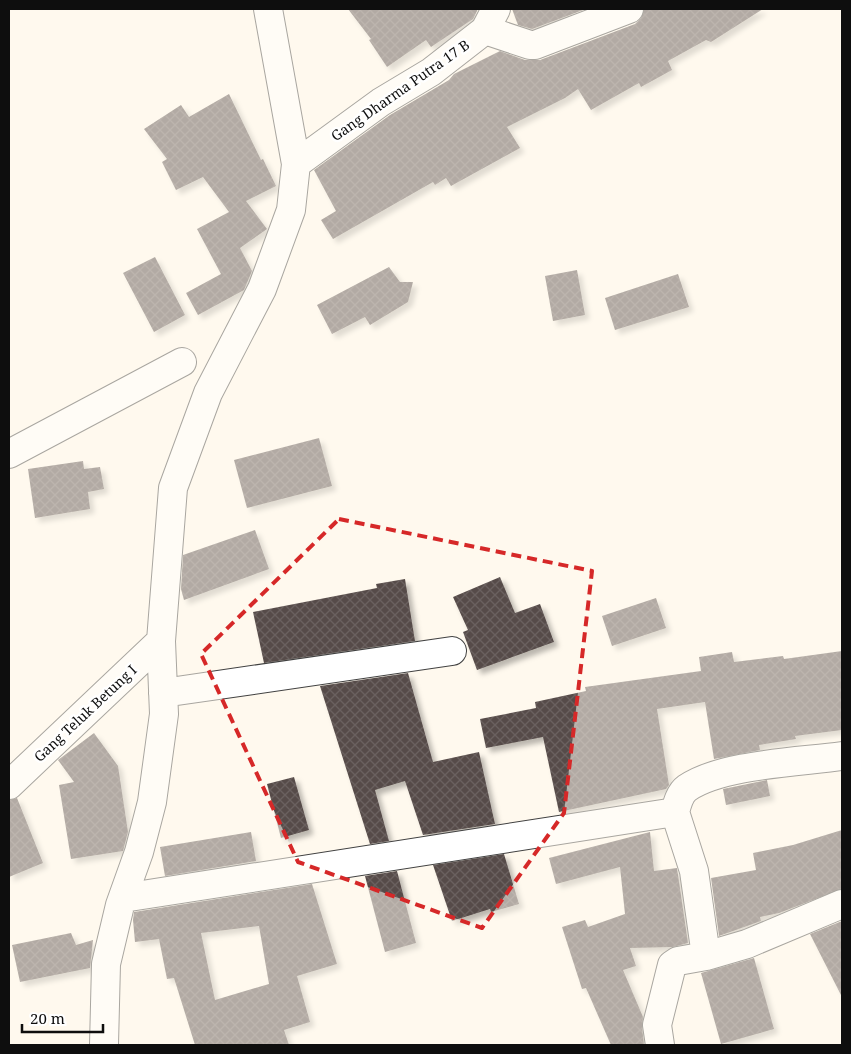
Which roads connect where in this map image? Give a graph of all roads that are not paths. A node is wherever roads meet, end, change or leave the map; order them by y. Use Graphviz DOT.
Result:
graph roads {
  1 [pos="268,9"];
  2 [pos="629,9"];
  3 [pos="490,20"];
  4 [pos="296,164"];
  5 [pos="208,393"];
  6 [pos="9,454"];
  7 [pos="161,641"];
  8 [pos="452,650"];
  9 [pos="163,693"];
  10 [pos="842,756"];
  11 [pos="9,785"];
  12 [pos="675,812"];
  13 [pos="123,898"];
  14 [pos="842,904"];
  15 [pos="706,956"];
  16 [pos="104,1045"];
  17 [pos="660,1045"];
  1 -- 4 [label="street"];
  2 -- 3 [label="street"];
  3 -- 4 [label="street, Gang Dharma Putra 17 B"];
  4 -- 5 [label="street"];
  5 -- 6 [label="street"];
  5 -- 7 [label="street"];
  7 -- 9 [label="street"];
  7 -- 11 [label="street, Gang Teluk Betung I"];
  8 -- 9 [label="street"];
  9 -- 13 [label="street"];
  10 -- 12 [label="street"];
  12 -- 13 [label="street"];
  12 -- 15 [label="street"];
  13 -- 16 [label="street"];
  14 -- 15 [label="street"];
  15 -- 17 [label="street"];
}
